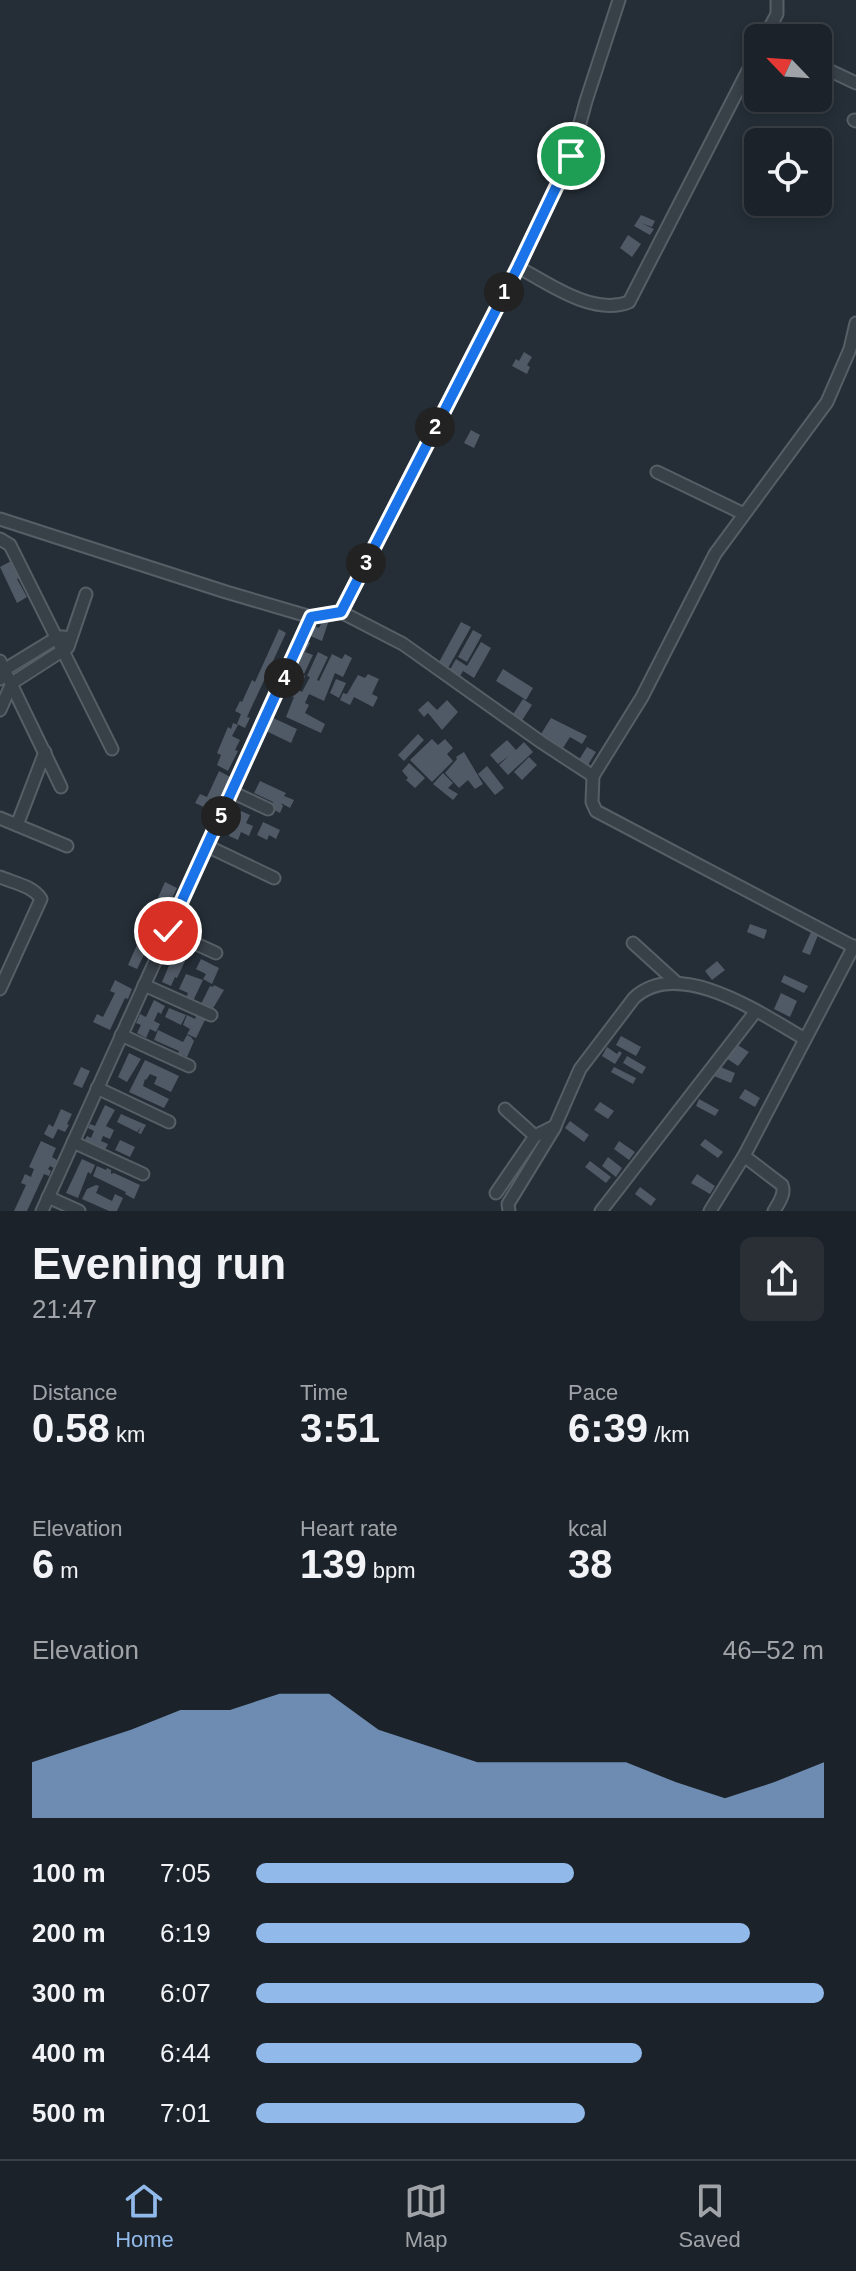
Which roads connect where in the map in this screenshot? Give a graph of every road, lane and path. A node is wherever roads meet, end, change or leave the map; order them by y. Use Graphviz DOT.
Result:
graph roads {
  1 [pos="619,0"];
  2 [pos="777,0"];
  3 [pos="772,24"];
  4 [pos="832,72"];
  5 [pos="744,78"];
  6 [pos="856,83"];
  7 [pos="518,267"];
  8 [pos="856,323"];
  9 [pos="657,472"];
  10 [pos="744,514"];
  11 [pos="2,524"];
  12 [pos="0,539"];
  13 [pos="86,594"];
  14 [pos="341,612"];
  15 [pos="311,617"];
  16 [pos="64,637"];
  17 [pos="63,650"];
  18 [pos="4,673"];
  19 [pos="0,710"];
  20 [pos="112,749"];
  21 [pos="45,752"];
  22 [pos="593,776"];
  23 [pos="61,787"];
  24 [pos="232,792"];
  25 [pos="268,809"];
  26 [pos="0,818"];
  27 [pos="17,825"];
  28 [pos="67,846"];
  29 [pos="207,846"];
  30 [pos="0,877"];
  31 [pos="274,878"];
  32 [pos="168,931"];
  33 [pos="633,943"];
  34 [pos="855,947"];
  35 [pos="216,953"];
  36 [pos="672,981"];
  37 [pos="144,985"];
  38 [pos="0,989"];
  39 [pos="756,1011"];
  40 [pos="211,1015"];
  41 [pos="121,1035"];
  42 [pos="805,1039"];
  43 [pos="189,1066"];
  44 [pos="97,1088"];
  45 [pos="505,1109"];
  46 [pos="169,1122"];
  47 [pos="555,1126"];
  48 [pos="535,1136"];
  49 [pos="73,1142"];
  50 [pos="744,1156"];
  51 [pos="143,1174"];
  52 [pos="496,1193"];
  53 [pos="48,1197"];
  54 [pos="42,1211"];
  55 [pos="79,1211"];
  56 [pos="509,1211"];
  57 [pos="601,1211"];
  58 [pos="710,1211"];
  59 [pos="774,1211"];
  1 -- 7 [label="street"];
  2 -- 3 [label="street"];
  4 -- 6 [label="street"];
  5 -- 7 [label="street"];
  7 -- 14 [label="street"];
  8 -- 10 [label="street"];
  9 -- 10 [label="street"];
  10 -- 22 [label="street"];
  11 -- 15 [label="street"];
  12 -- 16 [label="street"];
  13 -- 16 [label="street"];
  14 -- 15 [label="street"];
  14 -- 22 [label="street"];
  15 -- 24 [label="street"];
  16 -- 17 [label="street"];
  16 -- 18 [label="street"];
  17 -- 18 [label="street"];
  17 -- 20 [label="street"];
  18 -- 19 [label="street"];
  18 -- 21 [label="street"];
  21 -- 23 [label="street"];
  21 -- 27 [label="street"];
  22 -- 34 [label="street"];
  24 -- 25 [label="street"];
  24 -- 29 [label="street"];
  26 -- 27 [label="street"];
  27 -- 28 [label="street"];
  29 -- 31 [label="street"];
  29 -- 32 [label="street"];
  30 -- 38 [label="street"];
  32 -- 35 [label="street"];
  32 -- 37 [label="street"];
  33 -- 36 [label="street"];
  34 -- 42 [label="street"];
  36 -- 39 [label="street"];
  36 -- 47 [label="street"];
  37 -- 40 [label="street"];
  37 -- 41 [label="street"];
  39 -- 42 [label="street"];
  39 -- 57 [label="street"];
  41 -- 43 [label="street"];
  41 -- 44 [label="street"];
  42 -- 50 [label="street"];
  44 -- 46 [label="street"];
  44 -- 49 [label="street"];
  45 -- 48 [label="street"];
  47 -- 48 [label="street"];
  47 -- 56 [label="street"];
  48 -- 52 [label="street"];
  49 -- 51 [label="street"];
  49 -- 53 [label="street"];
  50 -- 58 [label="street"];
  50 -- 59 [label="street"];
  53 -- 54 [label="street"];
  53 -- 55 [label="street"];
}
